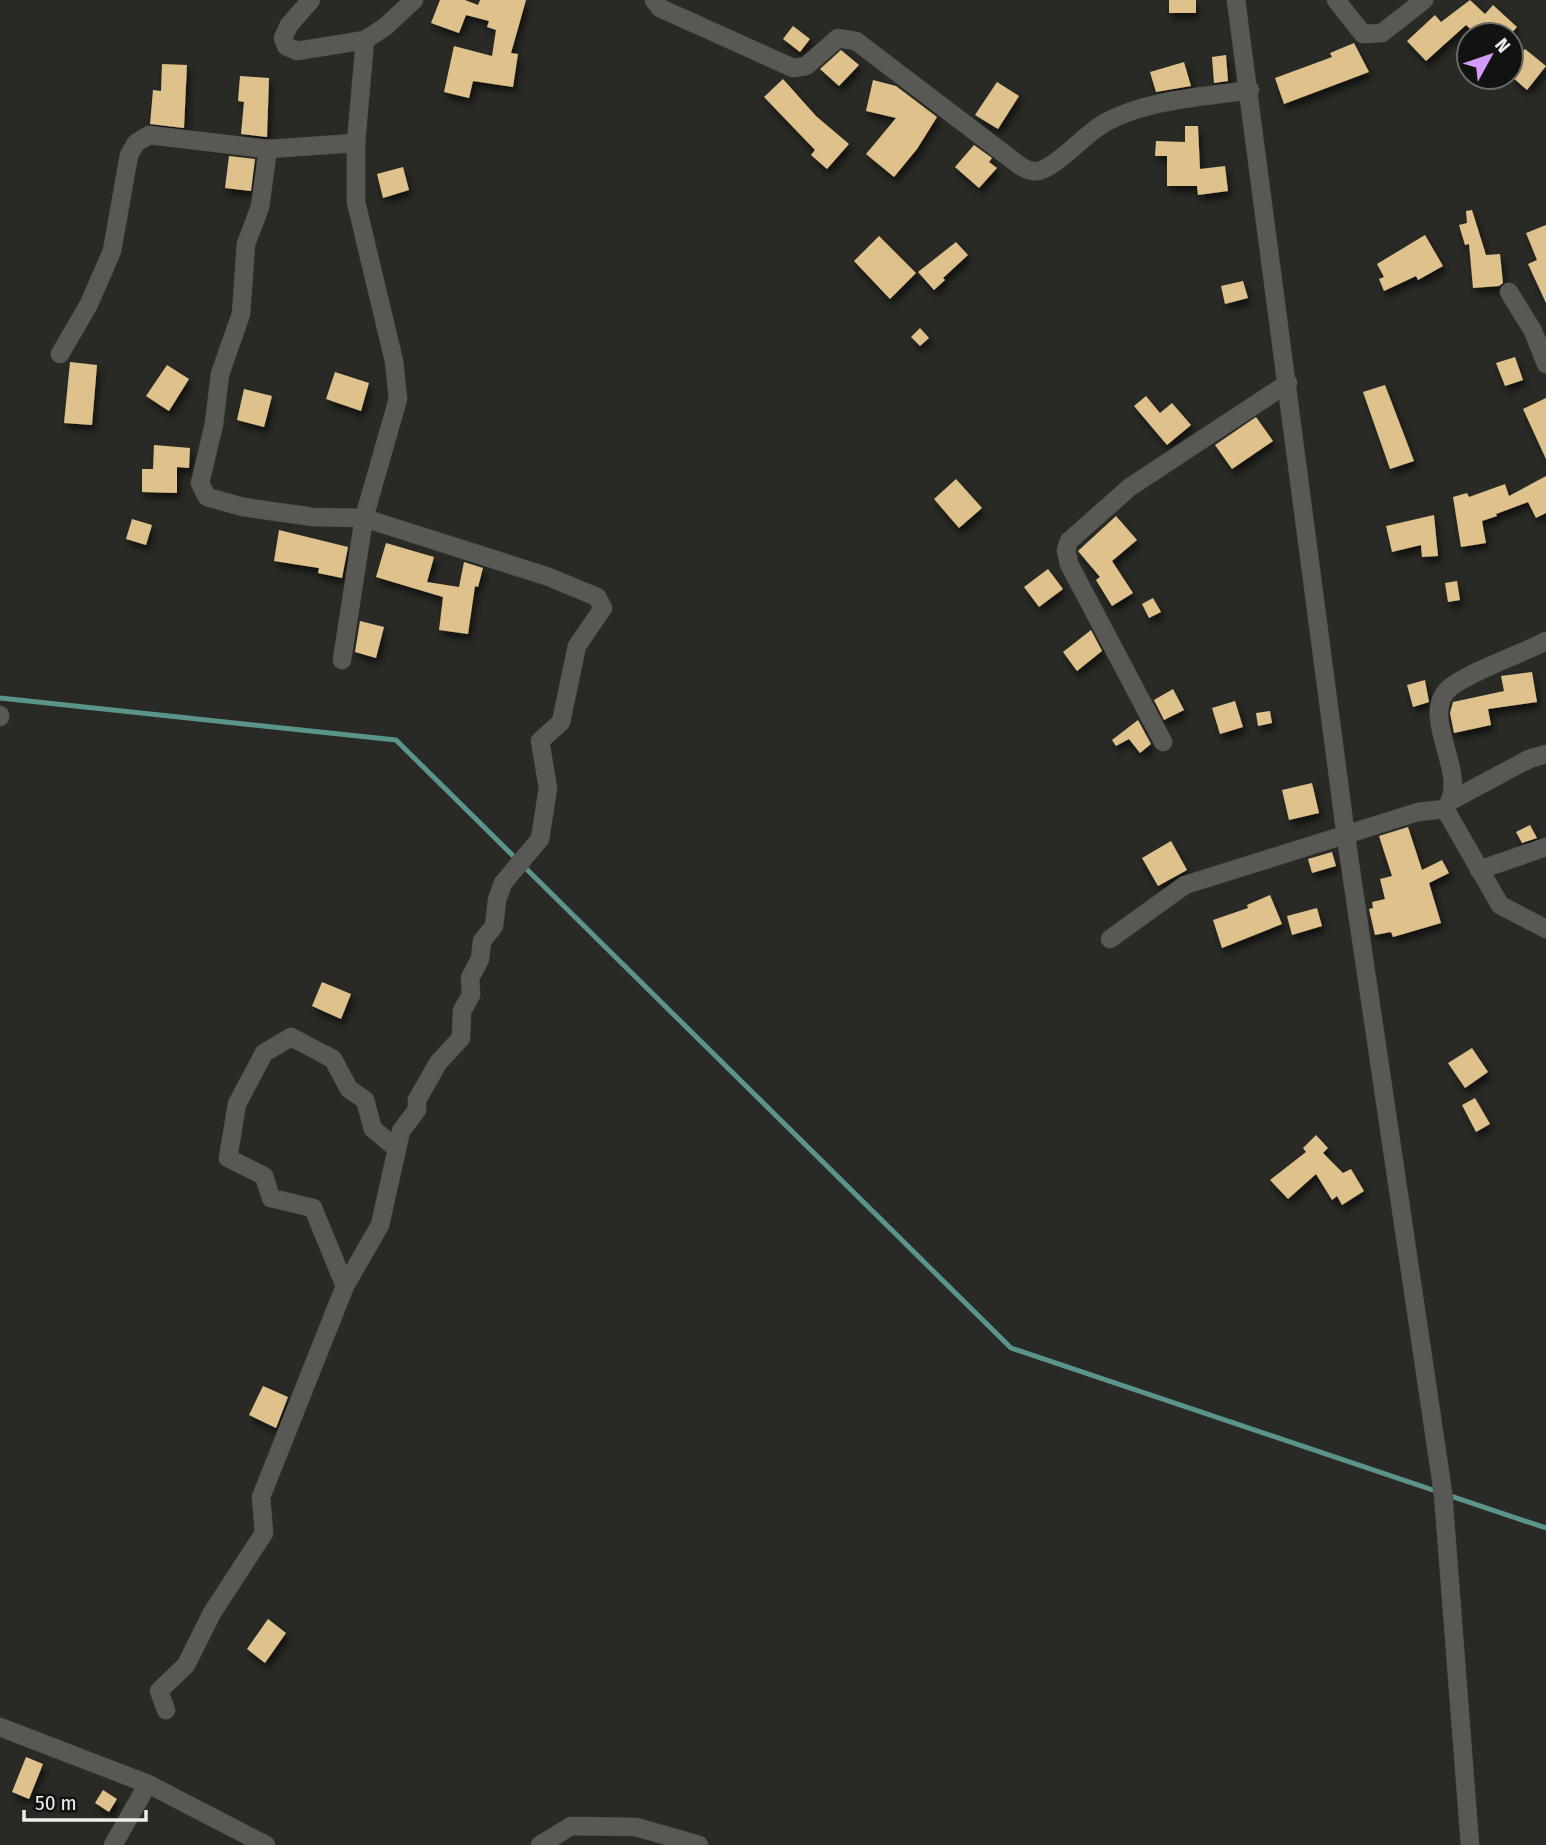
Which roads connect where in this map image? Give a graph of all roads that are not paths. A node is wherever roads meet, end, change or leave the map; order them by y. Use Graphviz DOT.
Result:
graph roads {
  1 [pos="312,0"];
  2 [pos="414,0"];
  3 [pos="653,0"];
  4 [pos="1236,0"];
  5 [pos="1336,0"];
  6 [pos="1423,0"];
  7 [pos="365,40"];
  8 [pos="1250,90"];
  9 [pos="356,144"];
  10 [pos="268,149"];
  11 [pos="1509,292"];
  12 [pos="60,354"];
  13 [pos="1546,364"];
  14 [pos="1288,383"];
  15 [pos="363,518"];
  16 [pos="1546,641"];
  17 [pos="342,660"];
  18 [pos="1163,742"];
  19 [pos="1546,754"];
  20 [pos="1449,805"];
  21 [pos="1346,837"];
  22 [pos="1546,847"];
  23 [pos="1479,870"];
  24 [pos="1546,929"];
  25 [pos="1110,939"];
  26 [pos="396,1148"];
  27 [pos="345,1286"];
  28 [pos="166,1710"];
  29 [pos="0,1727"];
  30 [pos="148,1784"];
  31 [pos="113,1845"];
  32 [pos="266,1845"];
  33 [pos="540,1845"];
  34 [pos="699,1845"];
  35 [pos="1470,1845"];
  1 -- 7 [label="street"];
  2 -- 7 [label="street"];
  3 -- 8 [label="street"];
  4 -- 8 [label="street"];
  5 -- 6 [label="street"];
  7 -- 9 [label="street"];
  8 -- 14 [label="street"];
  9 -- 10 [label="street"];
  9 -- 15 [label="street"];
  10 -- 12 [label="street"];
  10 -- 15 [label="street"];
  11 -- 13 [label="street"];
  14 -- 18 [label="street"];
  14 -- 21 [label="street"];
  15 -- 17 [label="street"];
  15 -- 26 [label="street"];
  16 -- 20 [label="street"];
  19 -- 20 [label="street"];
  20 -- 21 [label="street"];
  20 -- 23 [label="street"];
  21 -- 25 [label="street"];
  21 -- 35 [label="street"];
  22 -- 23 [label="street"];
  23 -- 24 [label="street"];
  26 -- 27 [label="street"];
  26 -- 27 [label="street"];
  27 -- 28 [label="street"];
  29 -- 30 [label="street"];
  30 -- 31 [label="street"];
  30 -- 32 [label="street"];
  33 -- 34 [label="street"];
}
